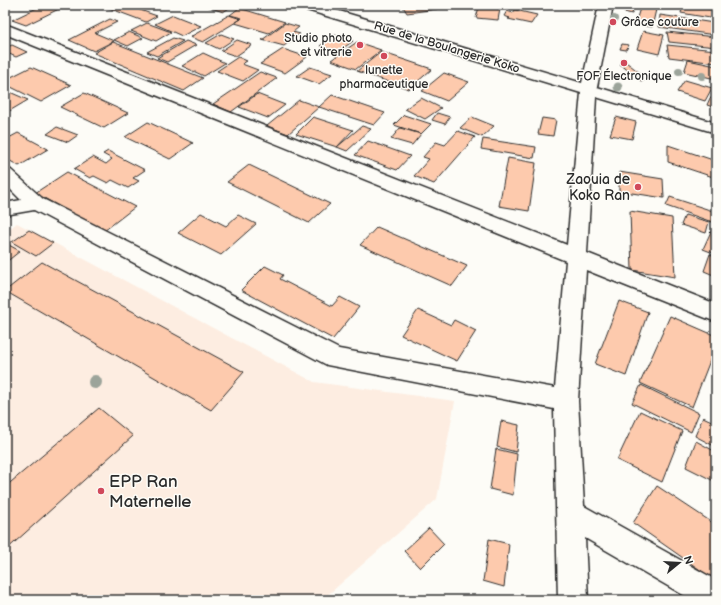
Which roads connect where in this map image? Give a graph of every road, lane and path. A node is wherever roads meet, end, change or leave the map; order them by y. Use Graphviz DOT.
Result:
graph roads {
  1 [pos="305,5"];
  2 [pos="606,5"];
  3 [pos="5,29"];
  4 [pos="589,89"];
  5 [pos="716,128"];
  6 [pos="5,174"];
  7 [pos="36,203"];
  8 [pos="5,210"];
  9 [pos="578,257"];
  10 [pos="716,313"];
  11 [pos="566,401"];
  12 [pos="570,514"];
  13 [pos="716,597"];
  14 [pos="573,600"];
  1 -- 4 [label="street, Rue de la Boulangerie Koko"];
  2 -- 4 [label="street"];
  3 -- 9 [label="street"];
  4 -- 5 [label="street"];
  4 -- 9 [label="street"];
  6 -- 7 [label="street"];
  7 -- 8 [label="street"];
  7 -- 11 [label="street"];
  9 -- 10 [label="street"];
  9 -- 11 [label="street"];
  11 -- 12 [label="street"];
  12 -- 13 [label="street"];
  12 -- 14 [label="street"];
}
